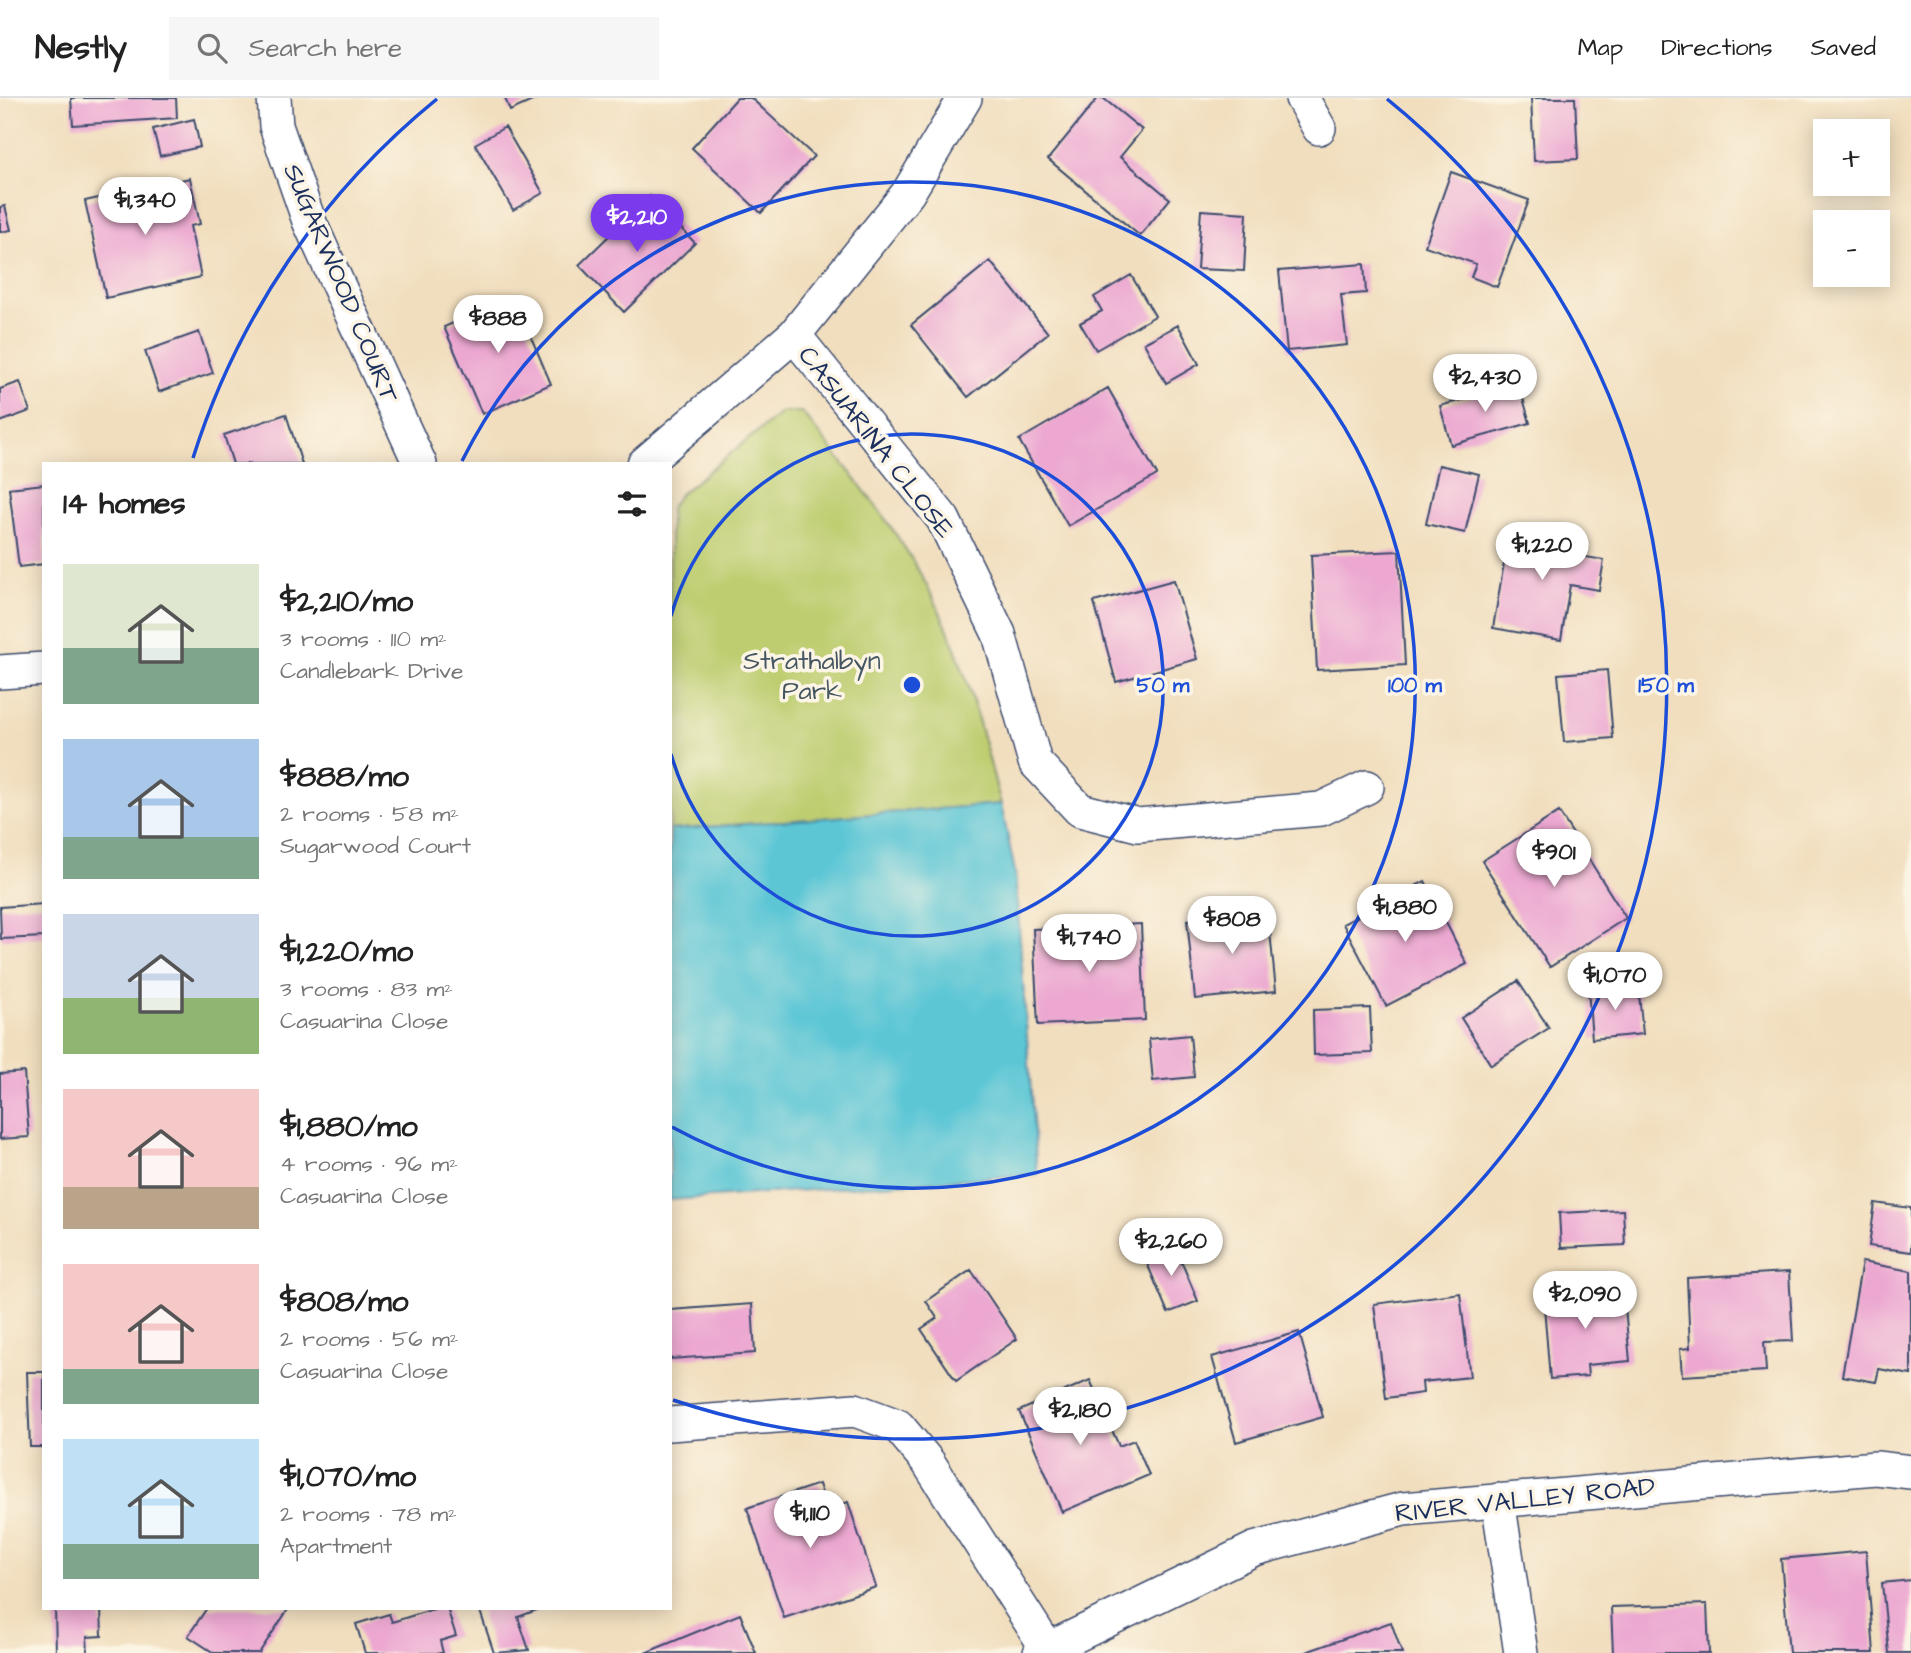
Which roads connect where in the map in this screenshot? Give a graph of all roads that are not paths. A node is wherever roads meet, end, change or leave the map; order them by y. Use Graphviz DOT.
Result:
graph roads {
  1 [pos="274,98"];
  2 [pos="965,98"];
  3 [pos="1301,98"];
  4 [pos="1319,128"];
  5 [pos="794,335"];
  6 [pos="418,462"];
  7 [pos="646,462"];
  8 [pos="42,669"];
  9 [pos="0,672"];
  10 [pos="1367,787"];
  11 [pos="672,1424"];
  12 [pos="1911,1472"];
  13 [pos="1498,1500"];
  14 [pos="1044,1651"];
  15 [pos="1521,1653"];
  1 -- 6 [label="street, SUGARWOOD COURT"];
  2 -- 5 [label="street"];
  3 -- 4 [label="street"];
  5 -- 7 [label="street"];
  5 -- 10 [label="street, CASUARINA CLOSE"];
  8 -- 9 [label="street"];
  11 -- 14 [label="street"];
  12 -- 13 [label="street, RIVER VALLEY ROAD"];
  13 -- 14 [label="street, RIVER VALLEY ROAD"];
  13 -- 15 [label="street"];
}
